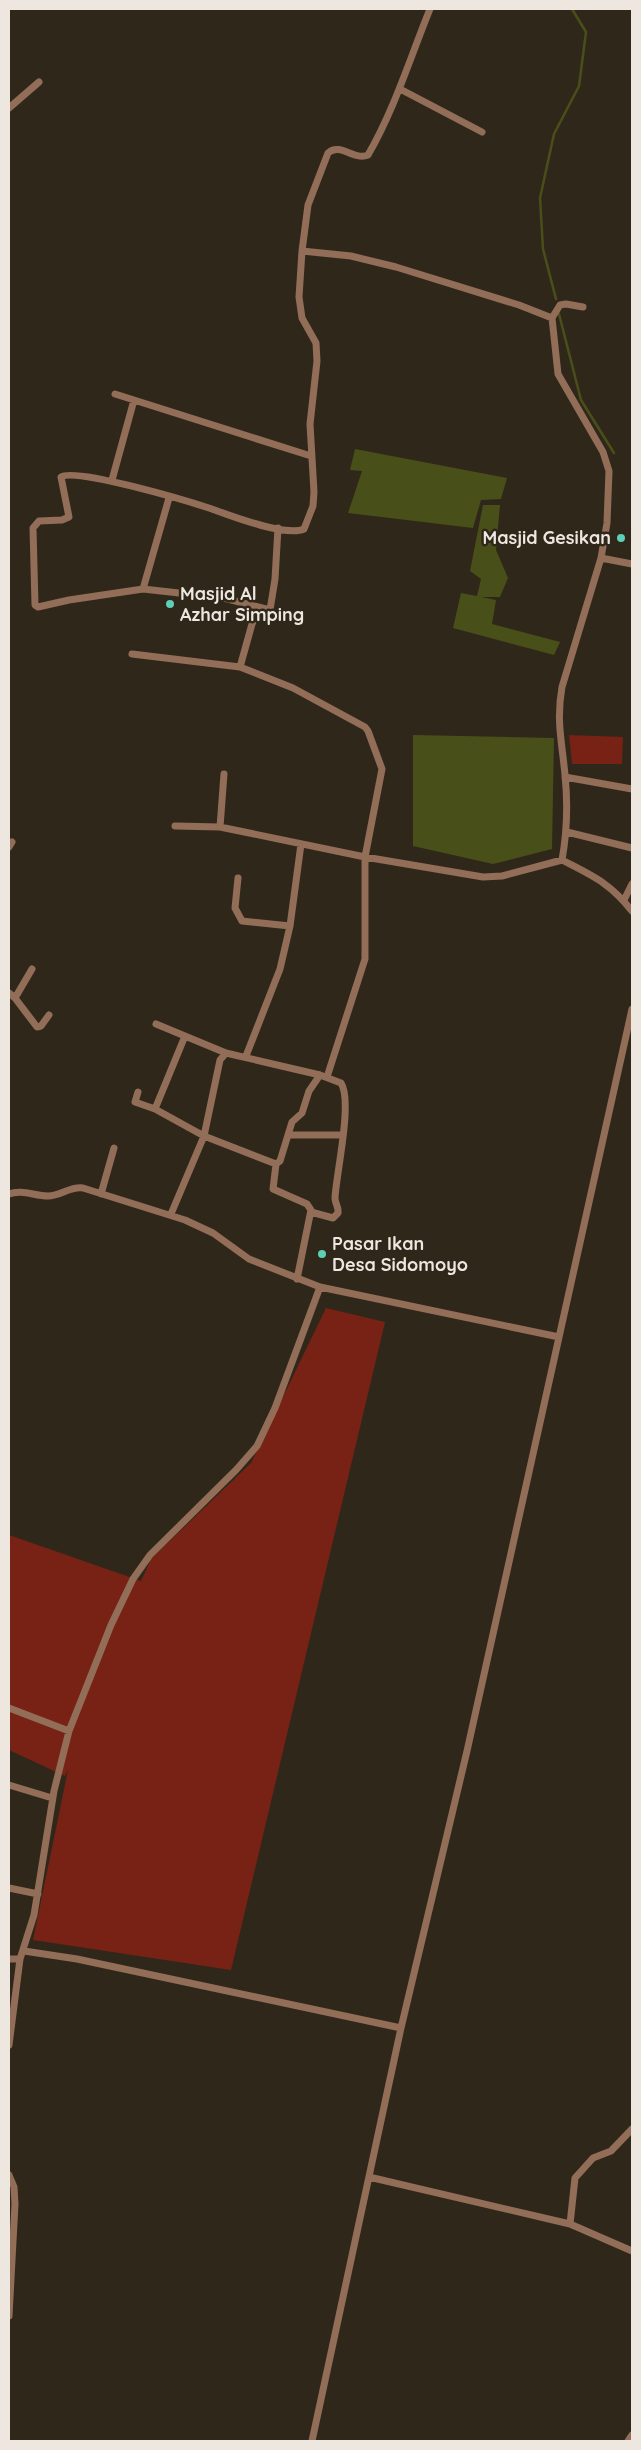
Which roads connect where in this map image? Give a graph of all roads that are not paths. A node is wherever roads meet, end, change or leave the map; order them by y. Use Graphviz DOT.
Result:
graph roads {
  1 [pos="430,9"];
  2 [pos="40,82"];
  3 [pos="400,89"];
  4 [pos="9,108"];
  5 [pos="482,132"];
  6 [pos="302,251"];
  7 [pos="582,307"];
  8 [pos="552,318"];
  9 [pos="115,394"];
  10 [pos="134,400"];
  11 [pos="311,456"];
  12 [pos="112,480"];
  13 [pos="169,498"];
  14 [pos="278,528"];
  15 [pos="601,558"];
  16 [pos="632,564"];
  17 [pos="144,589"];
  18 [pos="270,610"];
  19 [pos="132,654"];
  20 [pos="240,667"];
  21 [pos="224,774"];
  22 [pos="565,777"];
  23 [pos="632,789"];
  24 [pos="175,826"];
  25 [pos="220,827"];
  26 [pos="567,832"];
  27 [pos="301,844"];
  28 [pos="632,848"];
  29 [pos="365,857"];
  30 [pos="562,860"];
  31 [pos="238,878"];
  32 [pos="632,884"];
  33 [pos="624,900"];
  34 [pos="632,911"];
  35 [pos="290,926"];
  36 [pos="32,969"];
  37 [pos="12,996"];
  38 [pos="632,1009"];
  39 [pos="49,1015"];
  40 [pos="156,1024"];
  41 [pos="185,1036"];
  42 [pos="226,1053"];
  43 [pos="246,1056"];
  44 [pos="320,1075"];
  45 [pos="328,1077"];
  46 [pos="138,1092"];
  47 [pos="155,1109"];
  48 [pos="288,1135"];
  49 [pos="343,1135"];
  50 [pos="204,1136"];
  51 [pos="114,1148"];
  52 [pos="276,1164"];
  53 [pos="9,1194"];
  54 [pos="101,1194"];
  55 [pos="311,1212"];
  56 [pos="170,1214"];
  57 [pos="297,1279"];
  58 [pos="320,1287"];
  59 [pos="559,1337"];
  60 [pos="9,1708"];
  61 [pos="69,1731"];
  62 [pos="9,1785"];
  63 [pos="52,1798"];
  64 [pos="9,1888"];
  65 [pos="38,1894"];
  66 [pos="24,1951"];
  67 [pos="9,1959"];
  68 [pos="20,1959"];
  69 [pos="401,2028"];
  70 [pos="9,2045"];
  71 [pos="632,2131"];
  72 [pos="9,2175"];
  73 [pos="369,2177"];
  74 [pos="570,2224"];
  75 [pos="632,2251"];
  76 [pos="9,2316"];
  77 [pos="632,2434"];
  78 [pos="312,2441"];
  79 [pos="628,2441"];
  1 -- 3 [label="street"];
  2 -- 4 [label="street"];
  3 -- 5 [label="street"];
  3 -- 6 [label="street"];
  6 -- 8 [label="street"];
  6 -- 11 [label="street"];
  7 -- 8 [label="street"];
  8 -- 15 [label="street"];
  9 -- 10 [label="street"];
  10 -- 11 [label="street"];
  10 -- 12 [label="street"];
  11 -- 14 [label="street"];
  12 -- 13 [label="street"];
  12 -- 17 [label="street"];
  13 -- 14 [label="street"];
  13 -- 17 [label="street"];
  14 -- 18 [label="street"];
  15 -- 16 [label="street"];
  15 -- 22 [label="street"];
  17 -- 18 [label="street"];
  18 -- 20 [label="street"];
  19 -- 20 [label="street"];
  20 -- 29 [label="street"];
  21 -- 25 [label="street"];
  22 -- 23 [label="street"];
  22 -- 26 [label="street"];
  24 -- 25 [label="street"];
  25 -- 27 [label="street"];
  26 -- 28 [label="street"];
  26 -- 30 [label="street"];
  27 -- 29 [label="street"];
  27 -- 35 [label="street"];
  29 -- 30 [label="street"];
  29 -- 45 [label="street"];
  30 -- 33 [label="street"];
  31 -- 35 [label="street"];
  32 -- 33 [label="street"];
  33 -- 34 [label="street"];
  35 -- 43 [label="street"];
  36 -- 37 [label="street"];
  37 -- 39 [label="street"];
  38 -- 59 [label="street"];
  40 -- 41 [label="street"];
  41 -- 42 [label="street"];
  41 -- 47 [label="street"];
  42 -- 43 [label="street"];
  42 -- 50 [label="street"];
  43 -- 44 [label="street"];
  44 -- 45 [label="street"];
  44 -- 48 [label="street"];
  45 -- 49 [label="street"];
  46 -- 47 [label="street"];
  47 -- 50 [label="street"];
  48 -- 49 [label="street"];
  48 -- 52 [label="street"];
  49 -- 55 [label="street"];
  50 -- 52 [label="street"];
  50 -- 56 [label="street"];
  51 -- 54 [label="street"];
  52 -- 55 [label="street"];
  53 -- 54 [label="street"];
  54 -- 56 [label="street"];
  55 -- 57 [label="street"];
  56 -- 57 [label="street"];
  57 -- 58 [label="street"];
  58 -- 59 [label="street"];
  58 -- 61 [label="street"];
  59 -- 69 [label="street"];
  60 -- 61 [label="street"];
  61 -- 63 [label="street"];
  62 -- 63 [label="street"];
  63 -- 65 [label="street"];
  64 -- 65 [label="street"];
  65 -- 66 [label="street"];
  66 -- 68 [label="street"];
  66 -- 69 [label="street"];
  67 -- 68 [label="street"];
  68 -- 70 [label="street"];
  69 -- 73 [label="street"];
  71 -- 74 [label="street"];
  72 -- 76 [label="street"];
  73 -- 74 [label="street"];
  73 -- 78 [label="street"];
  74 -- 75 [label="street"];
  77 -- 79 [label="street"];
}
